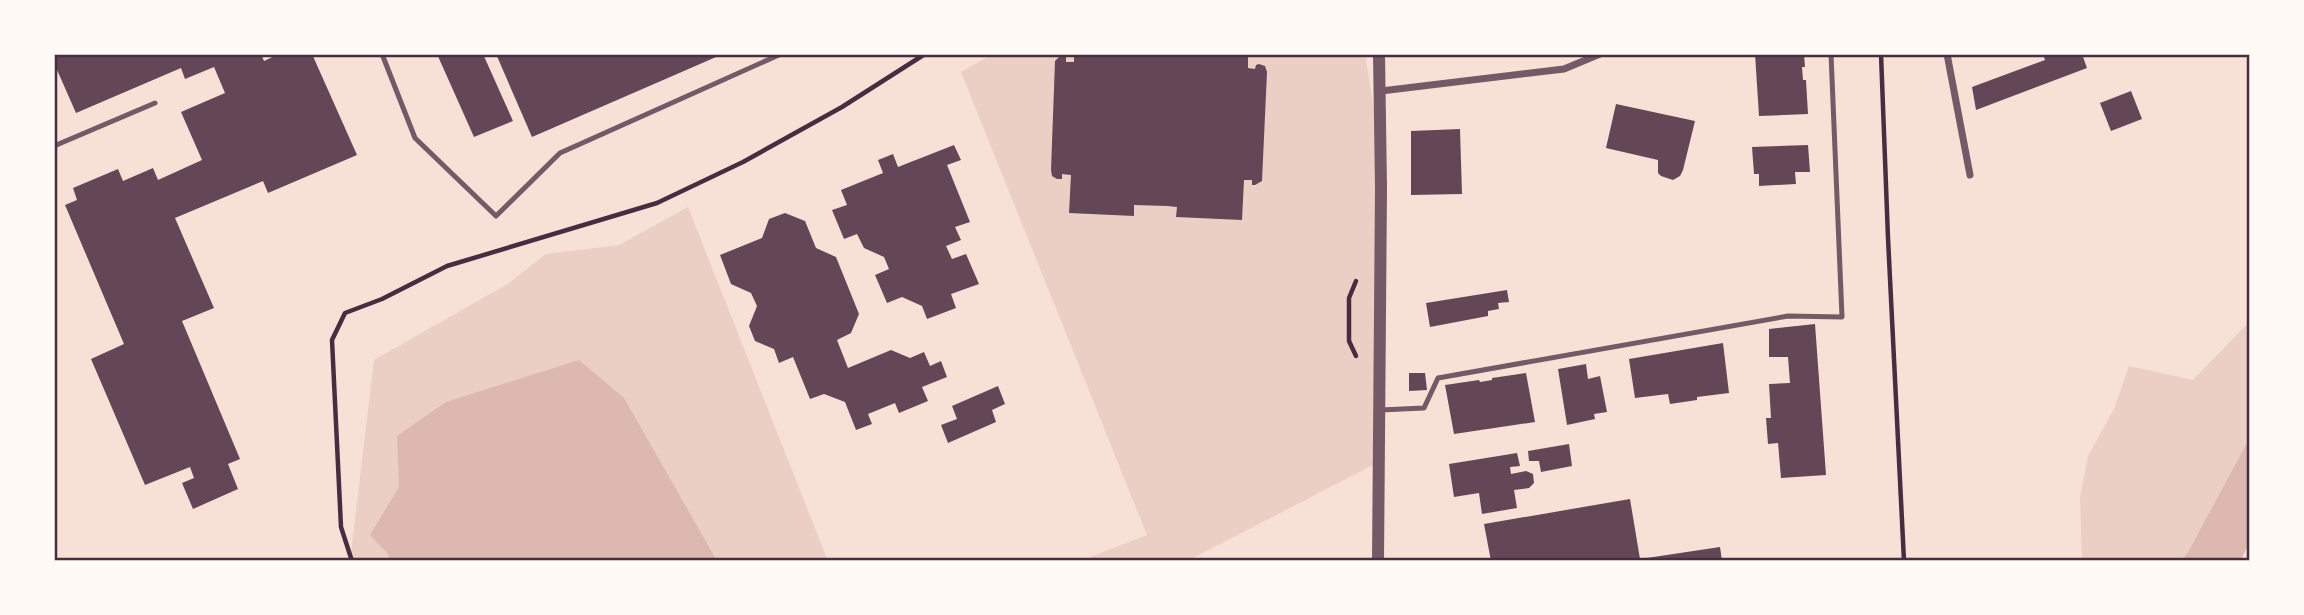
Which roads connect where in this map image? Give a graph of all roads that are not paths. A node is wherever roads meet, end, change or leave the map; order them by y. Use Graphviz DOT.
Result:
graph roads {
  1 [pos="382,54"];
  2 [pos="781,54"];
  3 [pos="1379,54"];
  4 [pos="1600,54"];
  5 [pos="1831,54"];
  6 [pos="1947,54"];
  7 [pos="1381,92"];
  8 [pos="155,103"];
  9 [pos="54,146"];
  10 [pos="1970,175"];
  11 [pos="1379,410"];
  12 [pos="1378,561"];
  1 -- 2 [label="lane"];
  3 -- 7 [label="street"];
  4 -- 7 [label="street"];
  5 -- 11 [label="lane"];
  6 -- 10 [label="street"];
  7 -- 11 [label="street"];
  8 -- 9 [label="lane"];
  11 -- 12 [label="street"];
}
